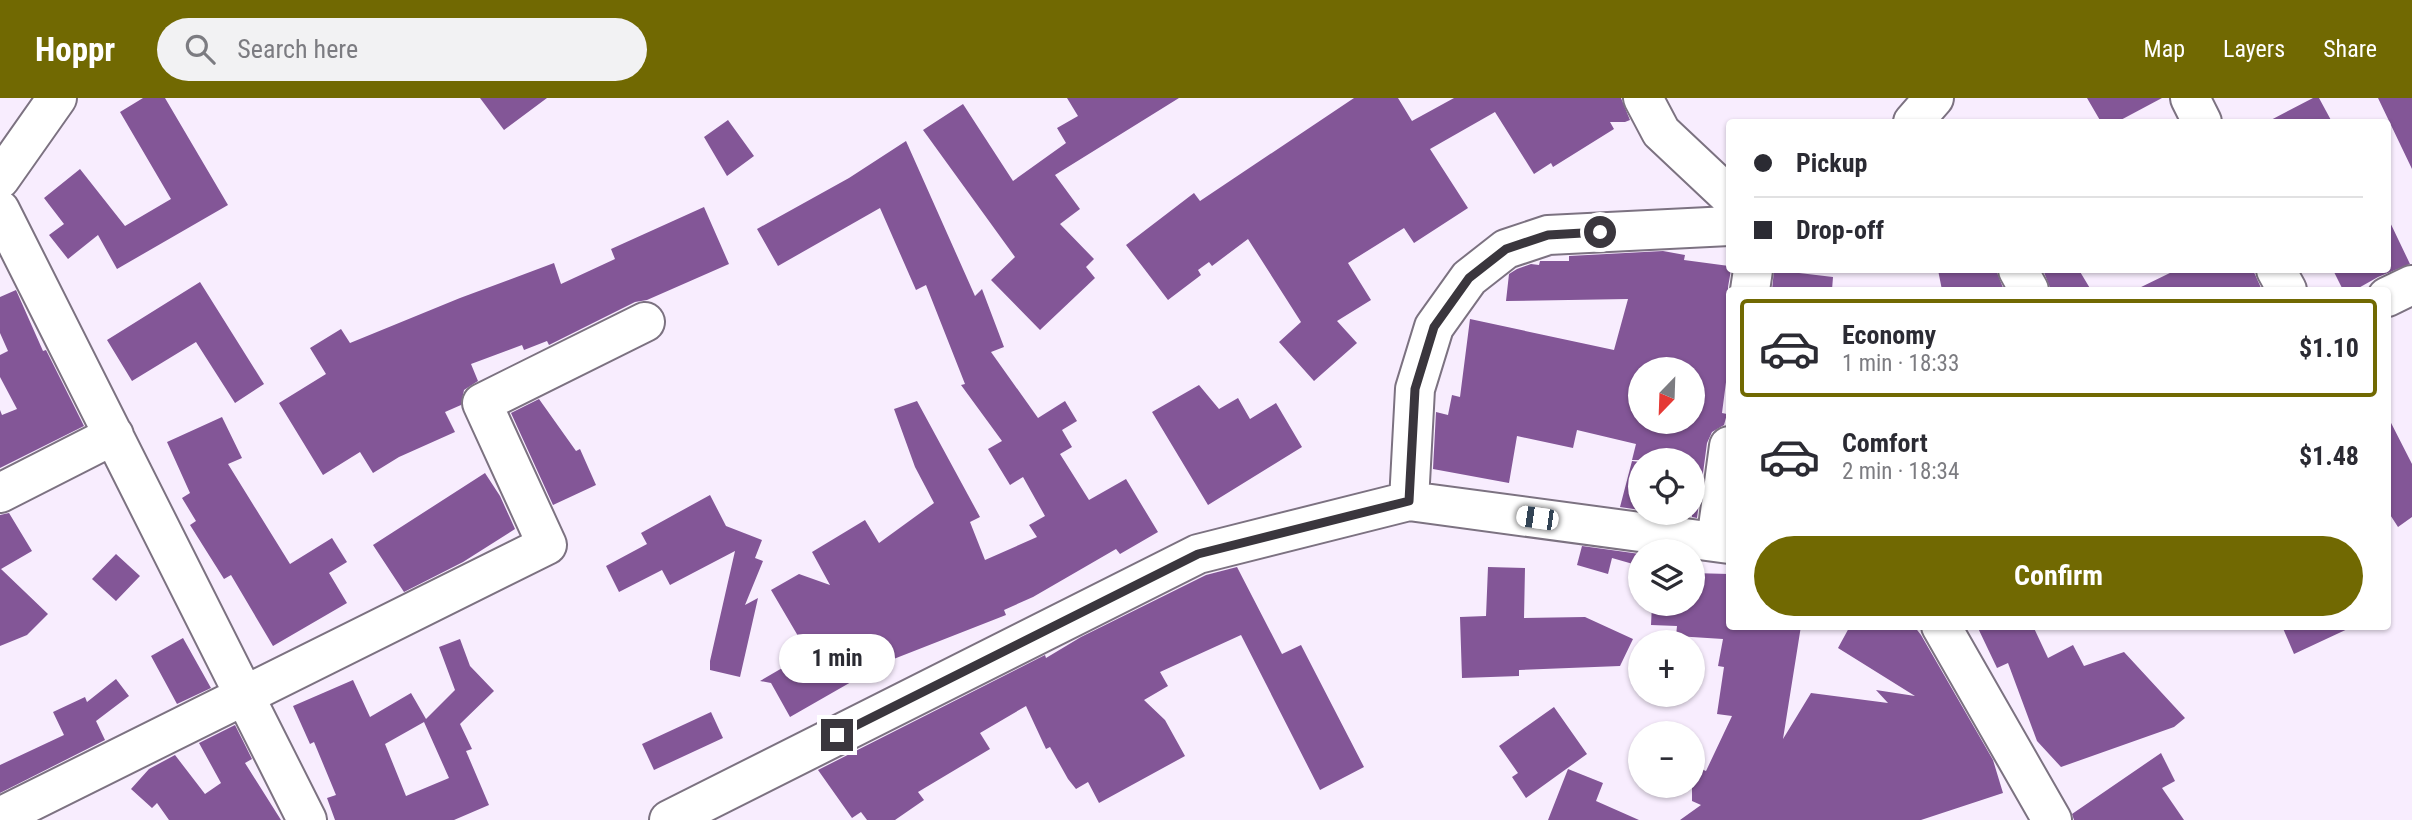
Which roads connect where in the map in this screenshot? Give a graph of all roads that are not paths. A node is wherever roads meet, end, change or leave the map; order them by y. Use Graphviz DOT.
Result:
graph roads {
  1 [pos="57,98"];
  2 [pos="1643,98"];
  3 [pos="2190,98"];
  4 [pos="2200,119"];
  5 [pos="0,179"];
  6 [pos="1726,193"];
  7 [pos="0,210"];
  8 [pos="1726,226"];
  9 [pos="2412,285"];
  10 [pos="2391,295"];
  11 [pos="645,322"];
  12 [pos="114,435"];
  13 [pos="1726,488"];
  14 [pos="0,493"];
  15 [pos="1409,501"];
  16 [pos="1722,543"];
  17 [pos="1943,630"];
  18 [pos="245,696"];
  19 [pos="0,817"];
  20 [pos="307,820"];
  21 [pos="669,820"];
  22 [pos="2052,820"];
  1 -- 5 [label="street"];
  2 -- 6 [label="street"];
  3 -- 4 [label="street"];
  7 -- 12 [label="street"];
  8 -- 15 [label="street"];
  9 -- 10 [label="street"];
  11 -- 18 [label="street"];
  12 -- 14 [label="street"];
  12 -- 18 [label="street"];
  13 -- 16 [label="street"];
  15 -- 16 [label="street"];
  15 -- 21 [label="street"];
  17 -- 22 [label="street"];
  18 -- 19 [label="street"];
  18 -- 20 [label="street"];
}
